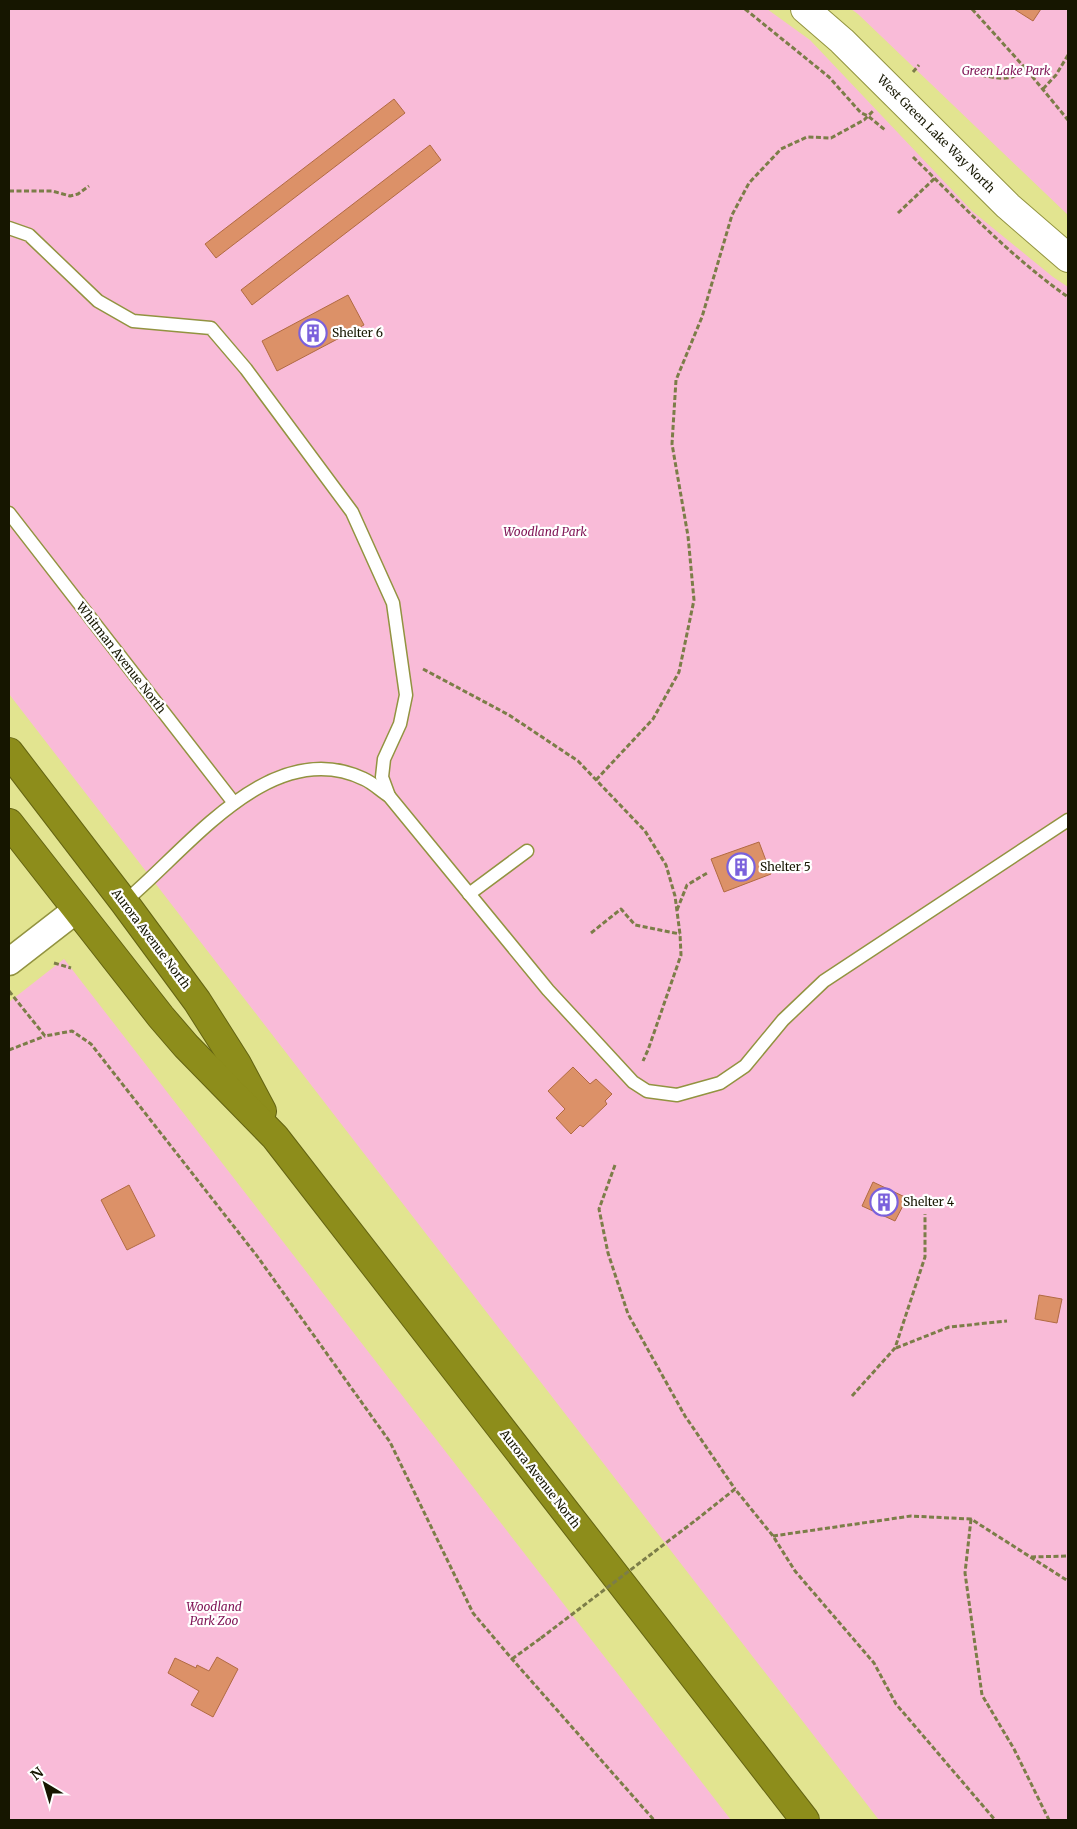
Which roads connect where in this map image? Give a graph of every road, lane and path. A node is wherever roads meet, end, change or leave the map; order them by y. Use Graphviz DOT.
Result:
graph roads {
  1 [pos="745,9"];
  2 [pos="805,9"];
  3 [pos="972,9"];
  4 [pos="1068,55"];
  5 [pos="1026,69"];
  6 [pos="974,74"];
  7 [pos="1042,89"];
  8 [pos="876,109"];
  9 [pos="868,116"];
  10 [pos="1068,120"];
  11 [pos="885,130"];
  12 [pos="935,178"];
  13 [pos="89,186"];
  14 [pos="9,191"];
  15 [pos="898,213"];
  16 [pos="9,228"];
  17 [pos="1068,258"];
  18 [pos="9,513"];
  19 [pos="401,659"];
  20 [pos="9,752"];
  21 [pos="596,780"];
  22 [pos="389,796"];
  23 [pos="234,803"];
  24 [pos="1068,820"];
  25 [pos="9,823"];
  26 [pos="527,850"];
  27 [pos="709,872"];
  28 [pos="469,894"];
  29 [pos="124,902"];
  30 [pos="76,910"];
  31 [pos="677,911"];
  32 [pos="590,933"];
  33 [pos="680,934"];
  34 [pos="9,962"];
  35 [pos="9,991"];
  36 [pos="45,1036"];
  37 [pos="9,1050"];
  38 [pos="633,1082"];
  39 [pos="275,1137"];
  40 [pos="615,1165"];
  41 [pos="925,1214"];
  42 [pos="1006,1321"];
  43 [pos="895,1348"];
  44 [pos="852,1396"];
  45 [pos="735,1489"];
  46 [pos="971,1519"];
  47 [pos="772,1536"];
  48 [pos="1068,1556"];
  49 [pos="1031,1557"];
  50 [pos="1068,1582"];
  51 [pos="512,1659"];
  52 [pos="654,1820"];
  53 [pos="805,1820"];
  54 [pos="995,1820"];
  55 [pos="1049,1820"];
  1 -- 9 [label="path"];
  2 -- 17 [label="street, West Green Lake Way North"];
  3 -- 5 [label="path"];
  4 -- 7 [label="path"];
  5 -- 6 [label="path"];
  5 -- 7 [label="path"];
  7 -- 10 [label="path"];
  8 -- 9 [label="path"];
  9 -- 11 [label="path"];
  9 -- 21 [label="path"];
  12 -- 15 [label="path"];
  13 -- 14 [label="path"];
  16 -- 19 [label="lane"];
  18 -- 23 [label="lane, Whitman Avenue North"];
  19 -- 21 [label="path"];
  19 -- 22 [label="lane"];
  20 -- 29 [label="highway, Aurora Avenue North"];
  21 -- 31 [label="path"];
  22 -- 23 [label="lane"];
  22 -- 28 [label="lane"];
  23 -- 29 [label="lane"];
  24 -- 38 [label="lane"];
  25 -- 30 [label="highway, Aurora Avenue North"];
  26 -- 28 [label="lane"];
  27 -- 31 [label="path"];
  28 -- 38 [label="lane"];
  29 -- 39 [label="highway, Aurora Avenue North"];
  30 -- 34 [label="street"];
  30 -- 39 [label="highway, Aurora Avenue North"];
  31 -- 33 [label="path"];
  32 -- 33 [label="path"];
  33 -- 38 [label="path"];
  35 -- 36 [label="path"];
  36 -- 37 [label="path"];
  36 -- 51 [label="path"];
  39 -- 53 [label="highway, Aurora Avenue North"];
  40 -- 45 [label="path"];
  41 -- 43 [label="path"];
  42 -- 43 [label="path"];
  43 -- 44 [label="path"];
  45 -- 47 [label="path"];
  45 -- 51 [label="path, bridge"];
  46 -- 47 [label="path"];
  46 -- 49 [label="path"];
  46 -- 55 [label="path"];
  47 -- 54 [label="path"];
  48 -- 49 [label="path"];
  49 -- 50 [label="path"];
  51 -- 52 [label="path"];
}
